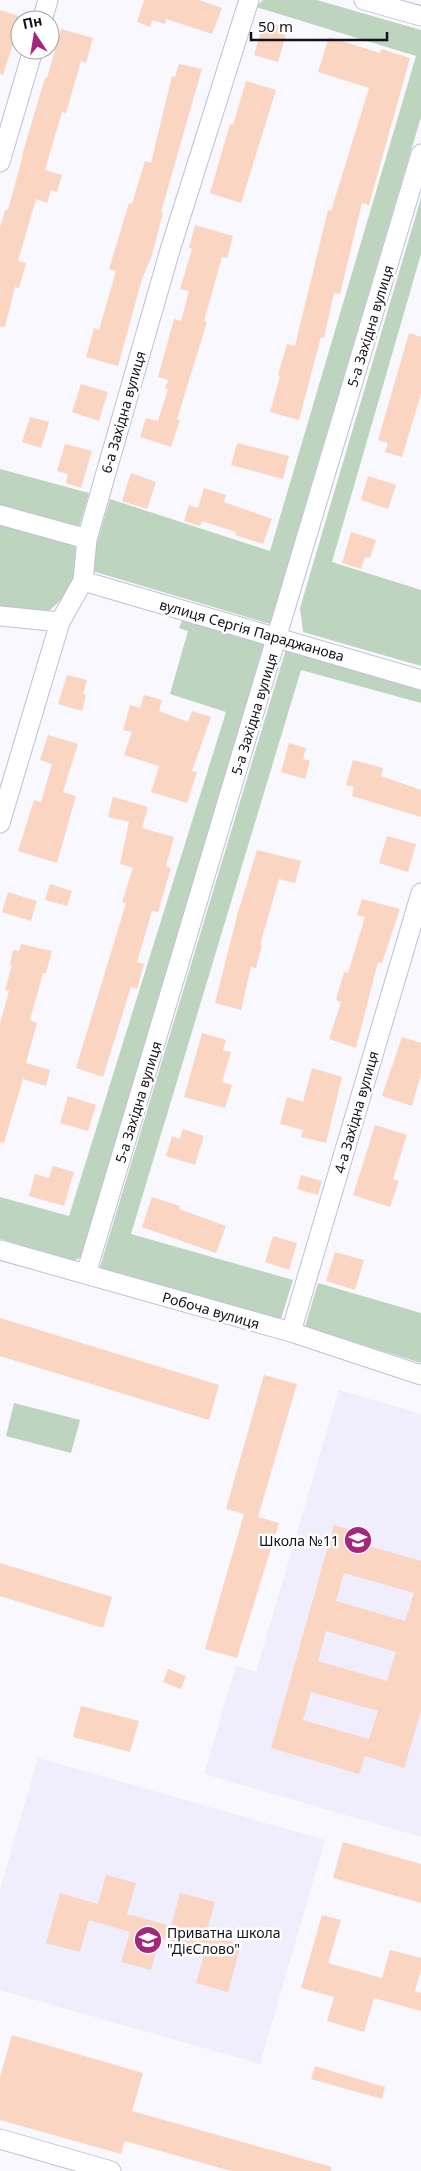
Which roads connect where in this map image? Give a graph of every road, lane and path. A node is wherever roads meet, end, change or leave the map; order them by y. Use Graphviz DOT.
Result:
graph roads {
  1 [pos="249,0"];
  2 [pos="364,0"];
  3 [pos="421,16"];
  4 [pos="30,60"];
  5 [pos="421,154"];
  6 [pos="0,162"];
  7 [pos="0,515"];
  8 [pos="87,539"];
  9 [pos="83,581"];
  10 [pos="0,616"];
  11 [pos="60,622"];
  12 [pos="278,638"];
  13 [pos="421,680"];
  14 [pos="0,823"];
  15 [pos="421,892"];
  16 [pos="0,1250"];
  17 [pos="86,1274"];
  18 [pos="291,1332"];
  19 [pos="421,1375"];
  20 [pos="0,2138"];
  21 [pos="111,2171"];
  1 -- 8 [label="street, 6-а Західна вулиця"];
  2 -- 3 [label="street"];
  4 -- 6 [label="street"];
  5 -- 12 [label="street, 5-а Західна вулиця"];
  7 -- 8 [label="street"];
  8 -- 9 [label="street, 6-а Західна вулиця"];
  9 -- 11 [label="street, 6-а Західна вулиця"];
  9 -- 12 [label="street, вулиця Сергія Параджанова"];
  10 -- 11 [label="street"];
  11 -- 14 [label="street, 6-а Західна вулиця"];
  12 -- 13 [label="street, вулиця Сергія Параджанова"];
  12 -- 17 [label="street, 5-а Західна вулиця"];
  15 -- 18 [label="street, 4-а Західна вулиця"];
  16 -- 17 [label="street, Робоча вулиця"];
  17 -- 18 [label="street, Робоча вулиця"];
  18 -- 19 [label="street, Робоча вулиця"];
  20 -- 21 [label="street"];
}
